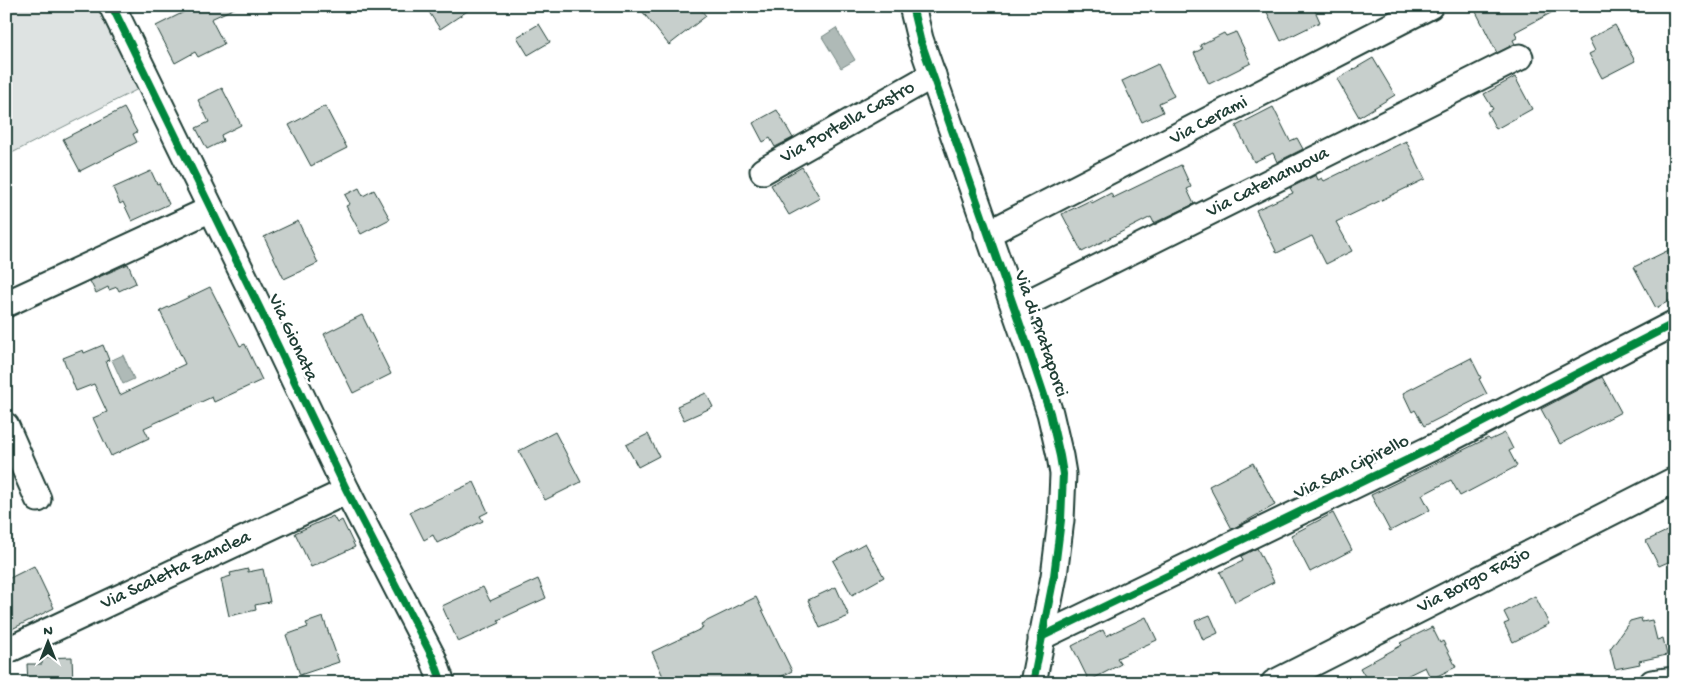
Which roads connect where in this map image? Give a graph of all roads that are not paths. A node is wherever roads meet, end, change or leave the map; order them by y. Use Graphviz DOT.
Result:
graph roads {
  1 [pos="112,6"];
  2 [pos="912,6"];
  3 [pos="1430,6"];
  4 [pos="1520,57"];
  5 [pos="933,75"];
  6 [pos="763,171"];
  7 [pos="211,209"];
  8 [pos="988,234"];
  9 [pos="6,304"];
  10 [pos="1016,309"];
  11 [pos="1675,322"];
  12 [pos="6,426"];
  13 [pos="1675,480"];
  14 [pos="347,491"];
  15 [pos="38,499"];
  16 [pos="1041,637"];
  17 [pos="6,651"];
  18 [pos="1675,680"];
  19 [pos="442,683"];
  20 [pos="1033,683"];
  21 [pos="1274,683"];
  22 [pos="1652,683"];
  1 -- 7 [label="street, Via Gionata"];
  2 -- 5 [label="street, Via di Prataporci"];
  3 -- 8 [label="street, Via Cerami"];
  4 -- 10 [label="street, Via Catenanuova"];
  5 -- 6 [label="street, Via Portella Castro"];
  5 -- 8 [label="street, Via di Prataporci"];
  7 -- 9 [label="street"];
  7 -- 14 [label="street, Via Gionata"];
  8 -- 10 [label="street, Via di Prataporci"];
  10 -- 16 [label="street, Via di Prataporci"];
  11 -- 16 [label="street, Via San Cipirello"];
  12 -- 15 [label="street"];
  13 -- 21 [label="street, Via Borgo Fazio"];
  14 -- 17 [label="street, Via Scaletta Zanclea"];
  14 -- 19 [label="street, Via Gionata"];
  16 -- 20 [label="street, Via di Prataporci"];
  18 -- 22 [label="street"];
}
